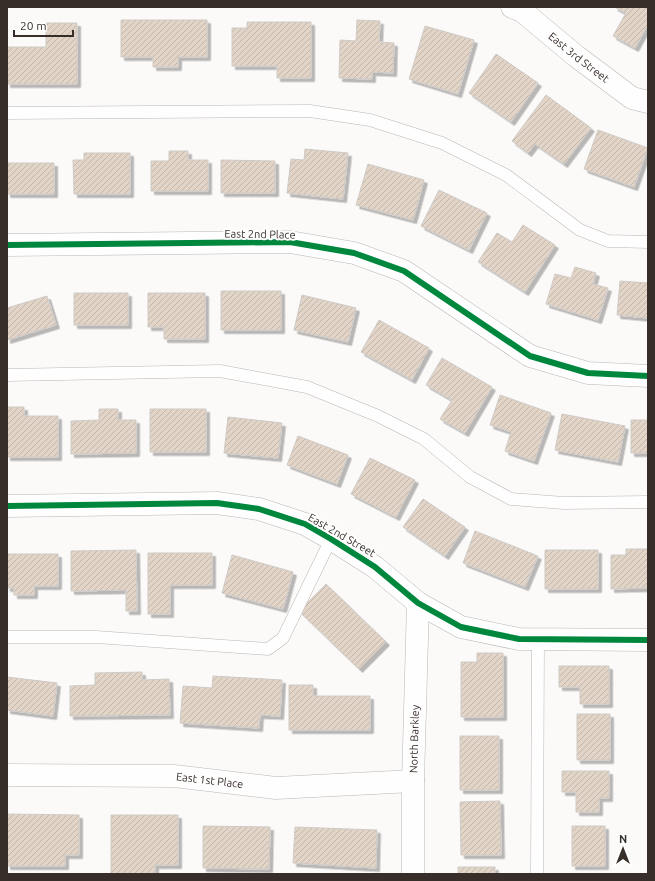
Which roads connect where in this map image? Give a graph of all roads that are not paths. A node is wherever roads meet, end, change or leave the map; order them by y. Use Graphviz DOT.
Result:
graph roads {
  1 [pos="512,7"];
  2 [pos="648,102"];
  3 [pos="7,113"];
  4 [pos="648,242"];
  5 [pos="7,246"];
  6 [pos="7,375"];
  7 [pos="648,376"];
  8 [pos="648,502"];
  9 [pos="7,506"];
  10 [pos="331,539"];
  11 [pos="418,603"];
  12 [pos="7,637"];
  13 [pos="538,639"];
  14 [pos="648,640"];
  15 [pos="7,775"];
  16 [pos="413,780"];
  17 [pos="413,874"];
  18 [pos="537,874"];
  1 -- 2 [label="street, East 3rd Street"];
  3 -- 4 [label="lane"];
  5 -- 7 [label="street, East 2nd Place"];
  6 -- 8 [label="lane"];
  9 -- 10 [label="street, East 2nd Street"];
  10 -- 11 [label="street, East 2nd Street"];
  10 -- 12 [label="lane"];
  11 -- 13 [label="street, East 2nd Street"];
  11 -- 16 [label="street, North Barkley"];
  13 -- 14 [label="street, East 2nd Street"];
  13 -- 18 [label="lane"];
  15 -- 16 [label="street, East 1st Place"];
  16 -- 17 [label="street, North Barkley"];
}
